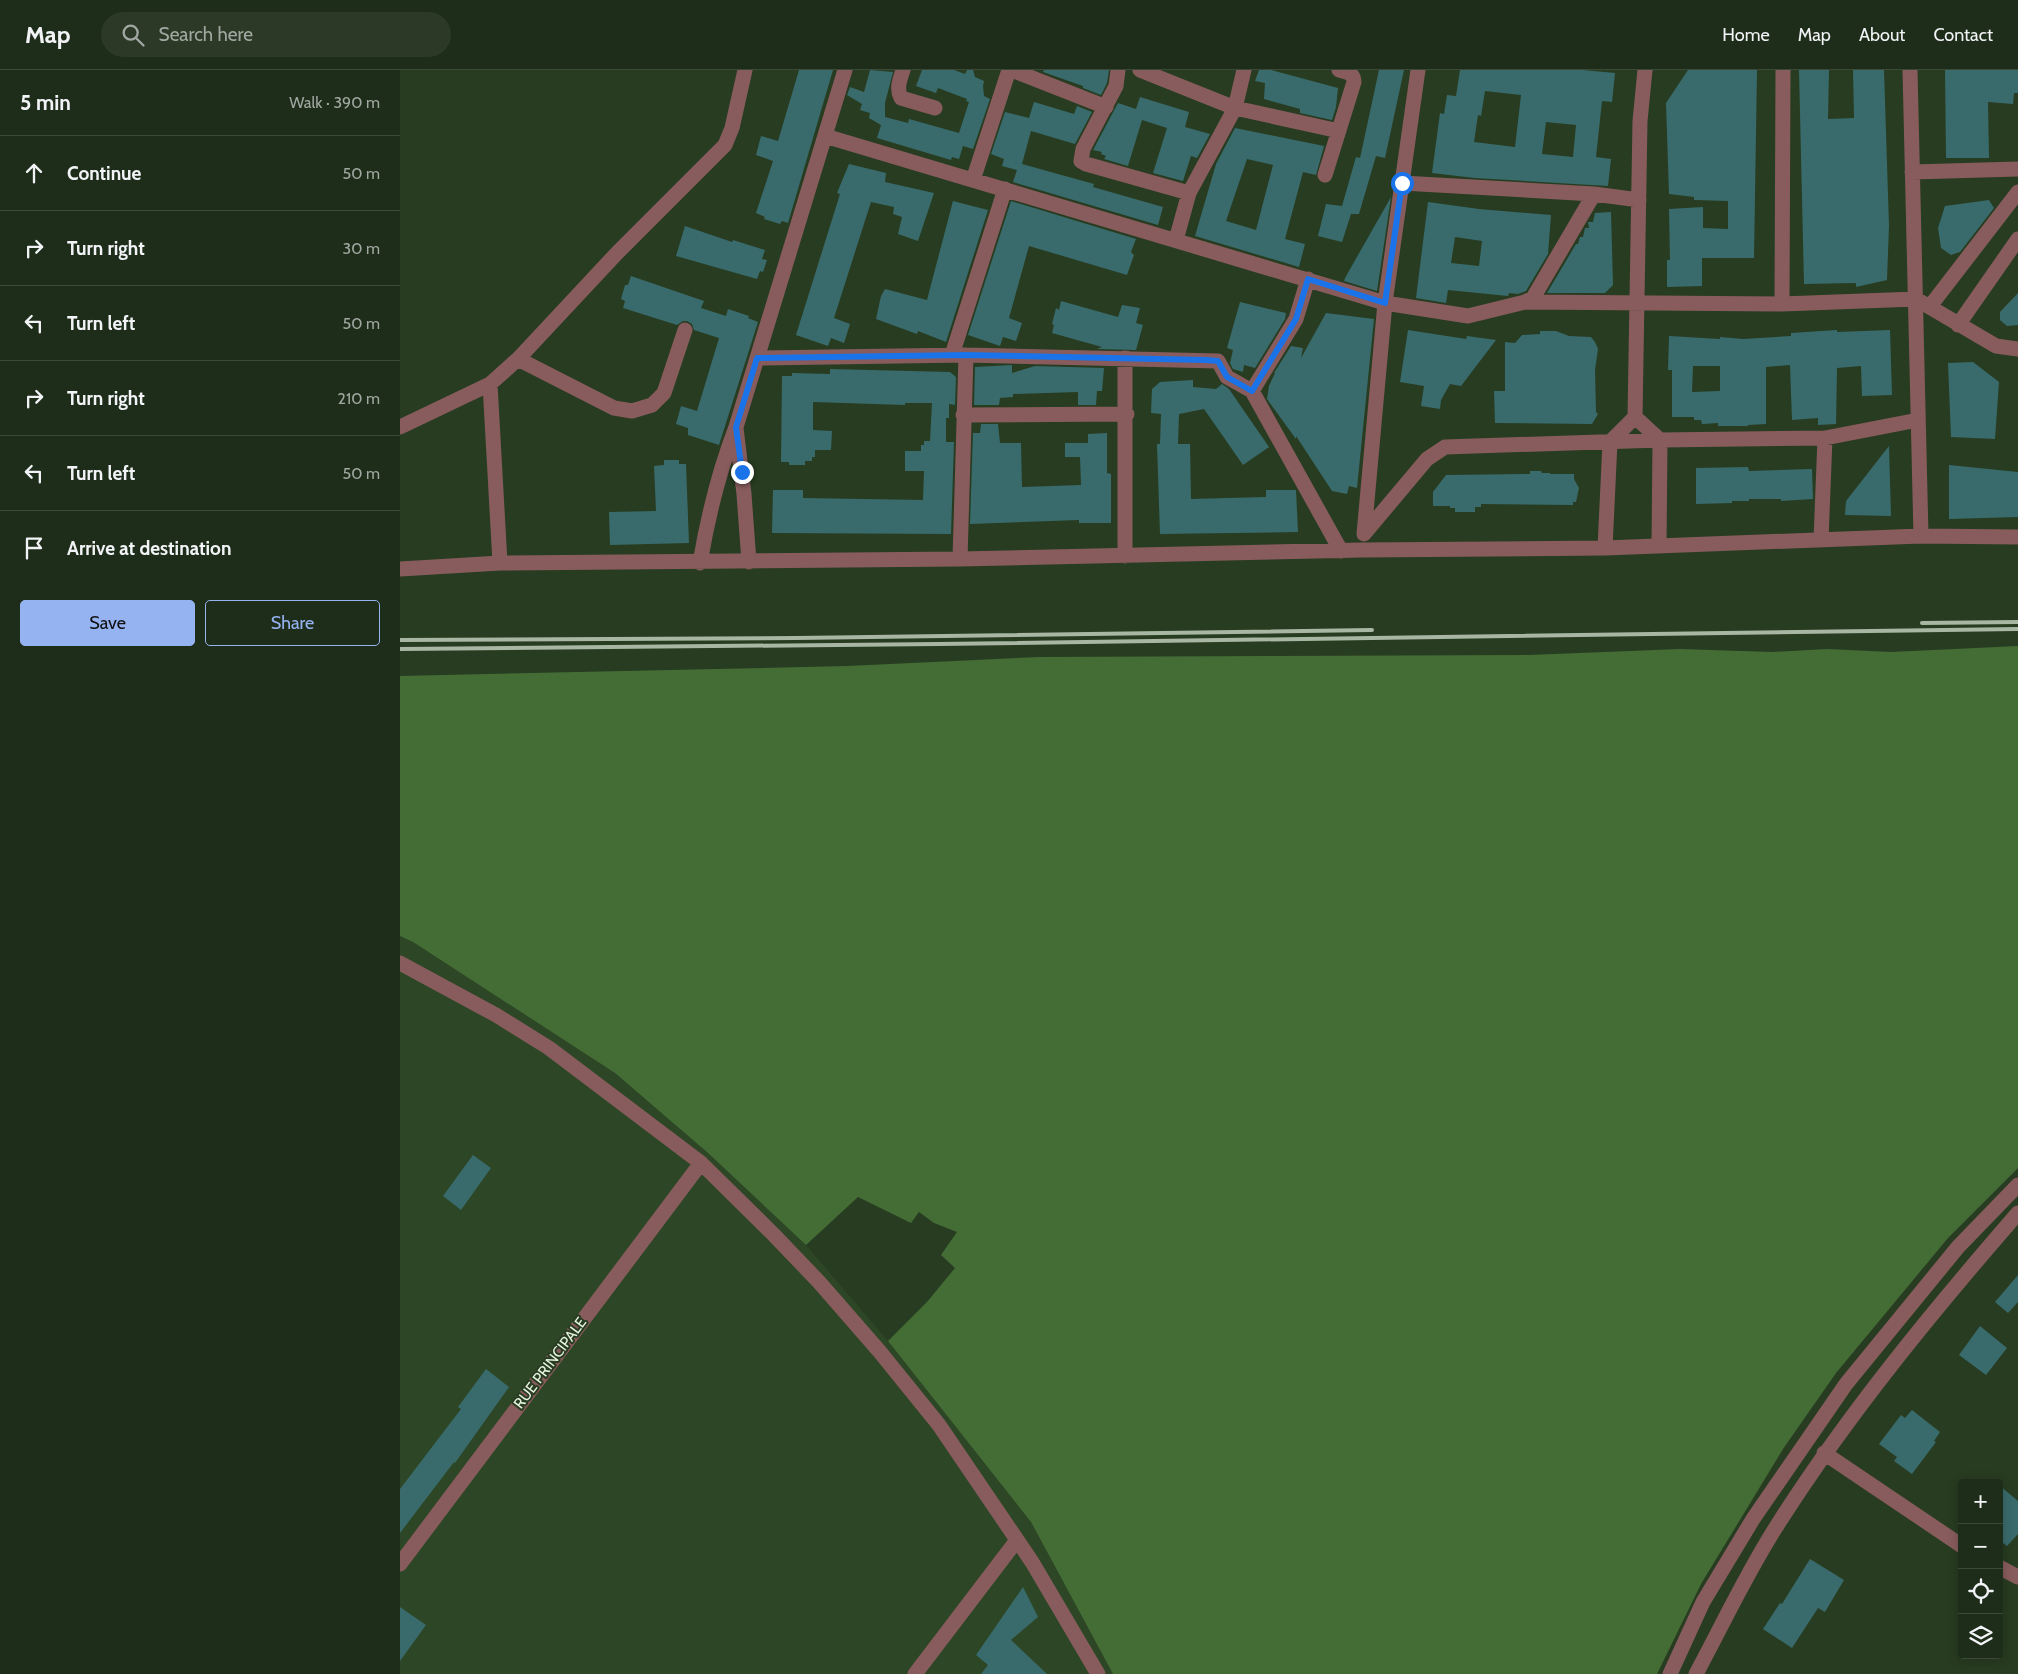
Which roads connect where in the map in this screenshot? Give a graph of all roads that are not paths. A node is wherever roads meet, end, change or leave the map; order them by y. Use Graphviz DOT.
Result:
graph roads {
  1 [pos="745,70"];
  2 [pos="845,70"];
  3 [pos="904,70"];
  4 [pos="1011,70"];
  5 [pos="1118,70"];
  6 [pos="1140,70"];
  7 [pos="1244,70"];
  8 [pos="1339,70"];
  9 [pos="1418,70"];
  10 [pos="1645,70"];
  11 [pos="1783,70"];
  12 [pos="1910,70"];
  13 [pos="1106,107"];
  14 [pos="935,108"];
  15 [pos="1235,108"];
  16 [pos="1339,131"];
  17 [pos="825,136"];
  18 [pos="2018,169"];
  19 [pos="1912,172"];
  20 [pos="1325,175"];
  21 [pos="973,180"];
  22 [pos="1402,183"];
  23 [pos="1005,189"];
  24 [pos="2018,192"];
  25 [pos="1189,193"];
  26 [pos="1594,194"];
  27 [pos="1639,200"];
  28 [pos="2018,239"];
  29 [pos="1176,240"];
  30 [pos="1308,279"];
  31 [pos="1916,298"];
  32 [pos="1525,302"];
  33 [pos="1385,303"];
  34 [pos="1637,304"];
  35 [pos="1782,304"];
  36 [pos="1930,306"];
  37 [pos="1958,325"];
  38 [pos="685,330"];
  39 [pos="2018,349"];
  40 [pos="959,355"];
  41 [pos="757,358"];
  42 [pos="1125,358"];
  43 [pos="518,359"];
  44 [pos="490,384"];
  45 [pos="1252,391"];
  46 [pos="1127,414"];
  47 [pos="963,415"];
  48 [pos="1635,417"];
  49 [pos="1918,420"];
  50 [pos="736,427"];
  51 [pos="400,428"];
  52 [pos="1825,438"];
  53 [pos="1660,440"];
  54 [pos="1610,442"];
  55 [pos="1364,534"];
  56 [pos="1921,536"];
  57 [pos="2018,536"];
  58 [pos="1820,540"];
  59 [pos="1659,546"];
  60 [pos="1605,548"];
  61 [pos="1362,550"];
  62 [pos="1341,551"];
  63 [pos="1125,556"];
  64 [pos="960,559"];
  65 [pos="749,562"];
  66 [pos="500,563"];
  67 [pos="700,563"];
  68 [pos="400,569"];
  69 [pos="400,963"];
  70 [pos="701,1163"];
  71 [pos="2018,1185"];
  72 [pos="2018,1213"];
  73 [pos="1824,1453"];
  74 [pos="1017,1540"];
  75 [pos="1958,1543"];
  76 [pos="400,1564"];
  77 [pos="2003,1569"];
  78 [pos="2018,1577"];
  79 [pos="915,1674"];
  80 [pos="1098,1674"];
  81 [pos="1670,1674"];
  82 [pos="1696,1674"];
  1 -- 43 [label="street"];
  2 -- 17 [label="street"];
  3 -- 14 [label="street"];
  4 -- 13 [label="street"];
  4 -- 21 [label="street"];
  5 -- 13 [label="street"];
  6 -- 15 [label="street"];
  7 -- 15 [label="street"];
  8 -- 16 [label="street"];
  9 -- 22 [label="street"];
  10 -- 27 [label="street"];
  11 -- 35 [label="street"];
  12 -- 19 [label="street"];
  13 -- 25 [label="street"];
  15 -- 16 [label="street"];
  15 -- 25 [label="street"];
  16 -- 20 [label="street"];
  17 -- 21 [label="street"];
  17 -- 41 [label="street"];
  18 -- 19 [label="street"];
  19 -- 31 [label="street"];
  21 -- 23 [label="street"];
  22 -- 26 [label="street"];
  22 -- 33 [label="street"];
  23 -- 29 [label="street"];
  23 -- 40 [label="street"];
  24 -- 36 [label="street"];
  25 -- 29 [label="street"];
  26 -- 27 [label="street"];
  26 -- 32 [label="street"];
  27 -- 34 [label="street"];
  28 -- 37 [label="street"];
  29 -- 30 [label="street"];
  30 -- 33 [label="street"];
  30 -- 45 [label="street"];
  31 -- 35 [label="street"];
  31 -- 36 [label="street"];
  31 -- 49 [label="street"];
  32 -- 33 [label="street"];
  32 -- 34 [label="street"];
  33 -- 55 [label="street"];
  34 -- 35 [label="street"];
  34 -- 48 [label="street"];
  36 -- 37 [label="street"];
  37 -- 39 [label="street"];
  38 -- 43 [label="street"];
  40 -- 41 [label="street"];
  40 -- 42 [label="street"];
  40 -- 47 [label="street"];
  41 -- 50 [label="street"];
  42 -- 45 [label="street"];
  42 -- 46 [label="street"];
  43 -- 44 [label="street"];
  44 -- 51 [label="street"];
  44 -- 66 [label="street"];
  45 -- 62 [label="street"];
  46 -- 47 [label="street"];
  46 -- 63 [label="street"];
  47 -- 64 [label="street"];
  48 -- 53 [label="street"];
  48 -- 54 [label="street"];
  49 -- 52 [label="street"];
  49 -- 56 [label="street"];
  50 -- 65 [label="street"];
  50 -- 67 [label="street"];
  52 -- 53 [label="street"];
  52 -- 58 [label="street"];
  53 -- 54 [label="street"];
  53 -- 59 [label="street"];
  54 -- 55 [label="street"];
  54 -- 60 [label="street"];
  55 -- 61 [label="street"];
  56 -- 57 [label="street"];
  56 -- 58 [label="street"];
  58 -- 59 [label="street"];
  59 -- 60 [label="street"];
  60 -- 61 [label="street"];
  61 -- 62 [label="street"];
  62 -- 63 [label="street"];
  63 -- 64 [label="street"];
  64 -- 65 [label="street"];
  65 -- 67 [label="street"];
  66 -- 67 [label="street"];
  66 -- 68 [label="street"];
  69 -- 70 [label="street"];
  70 -- 74 [label="street"];
  70 -- 76 [label="street, RUE PRINCIPALE"];
  71 -- 81 [label="street"];
  72 -- 73 [label="street"];
  73 -- 75 [label="street"];
  73 -- 82 [label="street"];
  74 -- 79 [label="street"];
  74 -- 80 [label="street"];
  77 -- 78 [label="street"];
}
